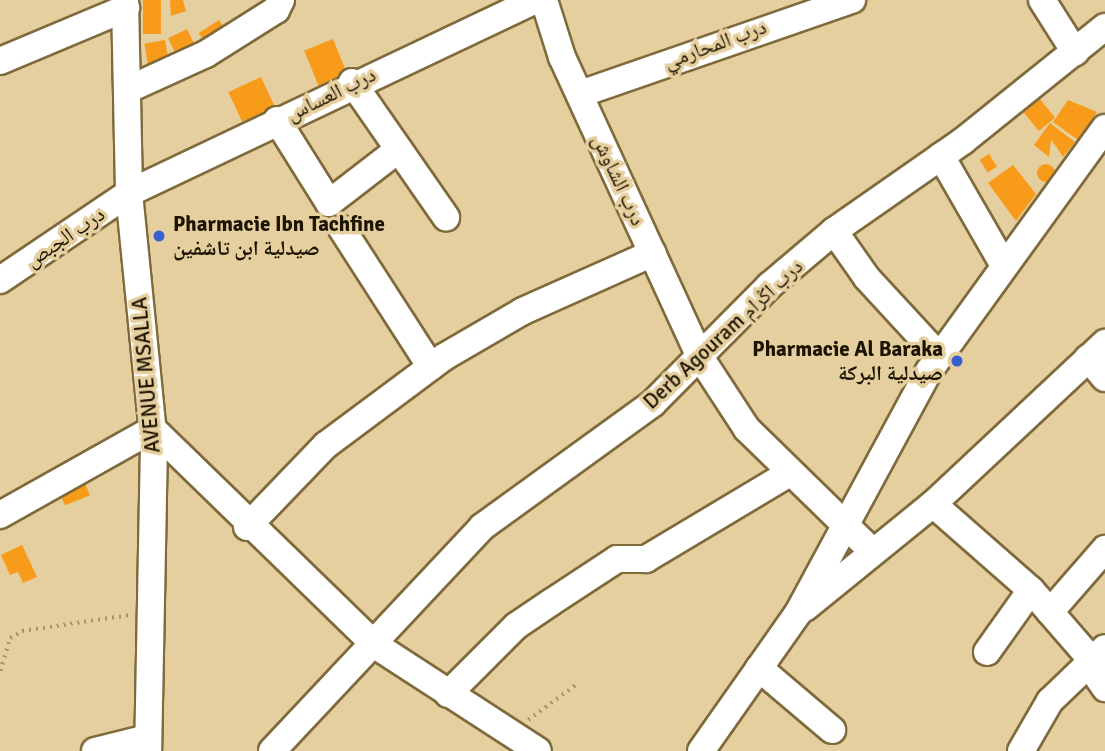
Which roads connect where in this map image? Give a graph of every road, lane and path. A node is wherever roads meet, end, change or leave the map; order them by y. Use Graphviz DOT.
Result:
graph roads {
  1 [pos="281,0"];
  2 [pos="535,0"];
  3 [pos="544,0"];
  4 [pos="852,0"];
  5 [pos="1042,0"];
  6 [pos="126,4"];
  7 [pos="1105,27"];
  8 [pos="1075,52"];
  9 [pos="0,61"];
  10 [pos="352,82"];
  11 [pos="127,90"];
  12 [pos="580,94"];
  13 [pos="277,120"];
  14 [pos="1105,128"];
  15 [pos="399,149"];
  16 [pos="941,156"];
  17 [pos="129,193"];
  18 [pos="446,218"];
  19 [pos="342,229"];
  20 [pos="834,231"];
  21 [pos="653,253"];
  22 [pos="1002,261"];
  23 [pos="0,280"];
  24 [pos="939,356"];
  25 [pos="699,357"];
  26 [pos="1099,360"];
  27 [pos="431,367"];
  28 [pos="153,429"];
  29 [pos="788,474"];
  30 [pos="933,504"];
  31 [pos="4,506"];
  32 [pos="841,524"];
  33 [pos="247,527"];
  34 [pos="1105,549"];
  35 [pos="873,552"];
  36 [pos="1031,590"];
  37 [pos="1050,612"];
  38 [pos="149,613"];
  39 [pos="798,613"];
  40 [pos="375,645"];
  41 [pos="987,652"];
  42 [pos="1094,656"];
  43 [pos="759,668"];
  44 [pos="0,671"];
  45 [pos="577,684"];
  46 [pos="1105,688"];
  47 [pos="448,694"];
  48 [pos="832,730"];
  49 [pos="512,732"];
  50 [pos="147,744"];
  51 [pos="95,751"];
  52 [pos="272,751"];
  53 [pos="538,751"];
  54 [pos="701,751"];
  55 [pos="1021,751"];
  1 -- 11 [label="street"];
  2 -- 10 [label="street, درب العساس"];
  3 -- 12 [label="street, درب الشاوش"];
  4 -- 12 [label="street, درب المحارمي"];
  5 -- 8 [label="street"];
  6 -- 9 [label="street"];
  6 -- 11 [label="street, AVENUE MSALLA"];
  7 -- 8 [label="street, Derb Agouram درب اڭرام"];
  8 -- 16 [label="street, Derb Agouram درب اڭرام"];
  10 -- 13 [label="street, درب العساس"];
  10 -- 15 [label="street"];
  11 -- 17 [label="street, AVENUE MSALLA"];
  12 -- 21 [label="street, درب الشاوش"];
  13 -- 15 [label="street"];
  13 -- 17 [label="street, درب العساس"];
  14 -- 22 [label="street"];
  15 -- 18 [label="street"];
  16 -- 20 [label="street, Derb Agouram درب اڭرام"];
  16 -- 22 [label="street"];
  17 -- 23 [label="street, درب الجبص"];
  17 -- 28 [label="street, AVENUE MSALLA"];
  19 -- 27 [label="street"];
  20 -- 24 [label="street"];
  20 -- 25 [label="street, Derb Agouram درب اڭرام"];
  21 -- 25 [label="street, درب الشاوش"];
  21 -- 27 [label="street"];
  22 -- 24 [label="street"];
  24 -- 32 [label="street"];
  25 -- 29 [label="street, درب الشاوش"];
  25 -- 40 [label="street, Derb Agouram درب اڭرام"];
  26 -- 30 [label="street"];
  27 -- 33 [label="street"];
  28 -- 31 [label="street"];
  28 -- 33 [label="street"];
  28 -- 38 [label="street, AVENUE MSALLA"];
  29 -- 32 [label="street, درب الشاوش"];
  29 -- 47 [label="street"];
  30 -- 35 [label="street"];
  30 -- 36 [label="street"];
  32 -- 35 [label="street, درب الشاوش"];
  32 -- 39 [label="street"];
  33 -- 40 [label="street"];
  34 -- 37 [label="street"];
  35 -- 39 [label="street"];
  36 -- 37 [label="street"];
  36 -- 41 [label="street"];
  37 -- 42 [label="street"];
  38 -- 44 [label="path"];
  38 -- 50 [label="street, AVENUE MSALLA"];
  39 -- 43 [label="street"];
  40 -- 47 [label="street"];
  40 -- 52 [label="street, Derb Agouram درب اڭرام"];
  42 -- 46 [label="street"];
  42 -- 55 [label="street"];
  43 -- 48 [label="street"];
  43 -- 54 [label="street"];
  45 -- 49 [label="path"];
  47 -- 49 [label="street"];
  49 -- 53 [label="street"];
  50 -- 51 [label="street"];
}
